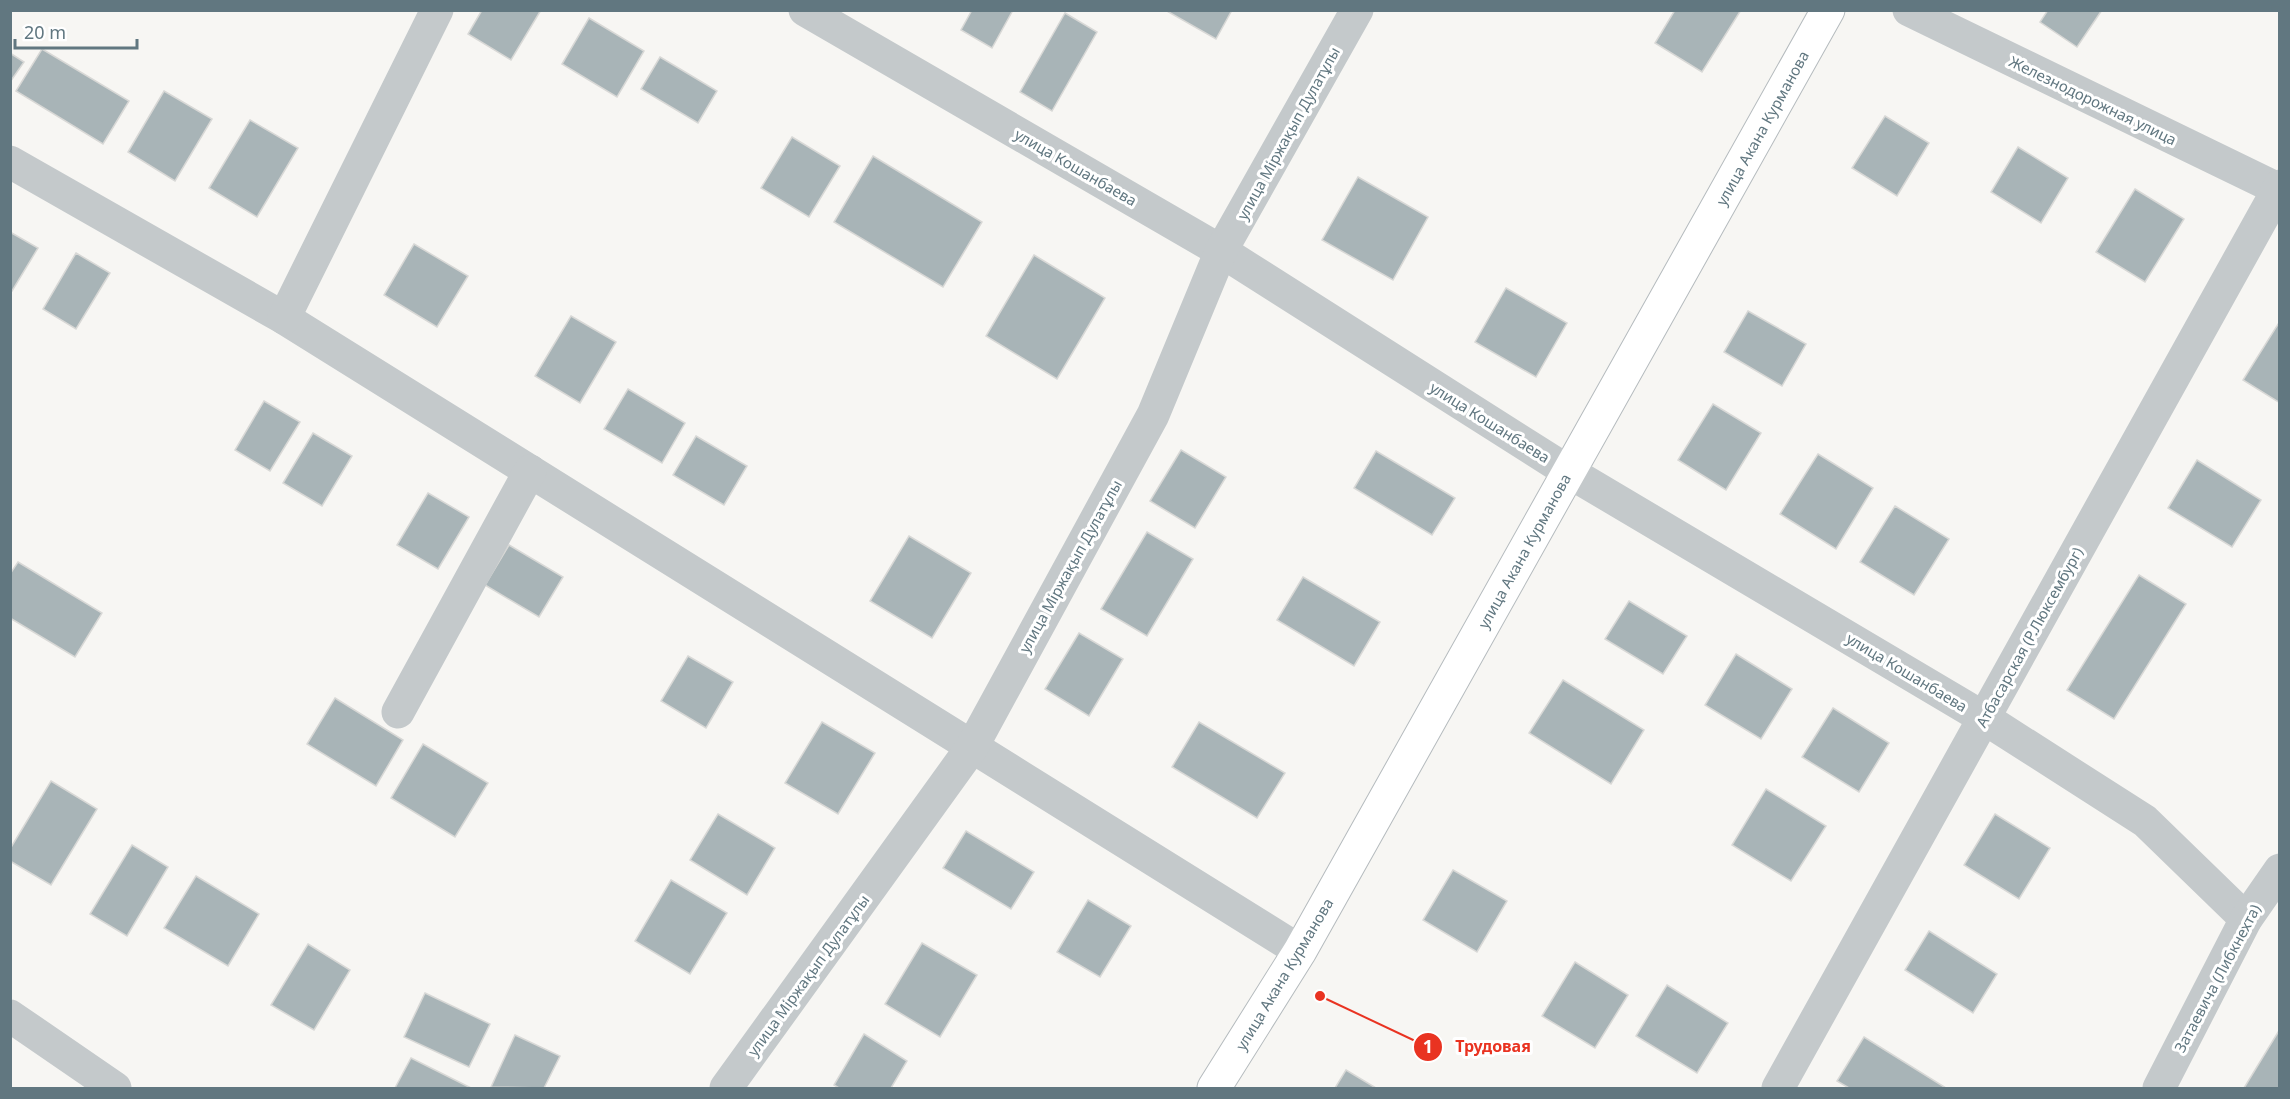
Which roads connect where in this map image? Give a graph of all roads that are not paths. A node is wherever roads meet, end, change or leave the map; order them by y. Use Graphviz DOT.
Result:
graph roads {
  1 [pos="437,10"];
  2 [pos="805,10"];
  3 [pos="1356,10"];
  4 [pos="1828,10"];
  5 [pos="1909,10"];
  6 [pos="10,162"];
  7 [pos="2279,187"];
  8 [pos="1221,251"];
  9 [pos="284,318"];
  10 [pos="530,471"];
  11 [pos="1569,472"];
  12 [pos="398,712"];
  13 [pos="1984,718"];
  14 [pos="972,747"];
  15 [pos="2280,870"];
  16 [pos="2246,919"];
  17 [pos="1300,951"];
  18 [pos="10,1016"];
  19 [pos="115,1089"];
  20 [pos="726,1089"];
  21 [pos="1214,1089"];
  22 [pos="1778,1089"];
  23 [pos="2159,1089"];
  1 -- 9 [label="street"];
  2 -- 8 [label="street, улица Кошанбаева"];
  3 -- 8 [label="street, улица Міржақып Дулатұлы"];
  4 -- 11 [label="main road, улица Акана Курманова"];
  5 -- 7 [label="street, Железнодорожная улица"];
  6 -- 9 [label="street"];
  7 -- 13 [label="street, Атбасарская (Р.Люксембург)"];
  8 -- 11 [label="street, улица Кошанбаева"];
  8 -- 14 [label="street, улица Міржақып Дулатұлы"];
  9 -- 10 [label="street"];
  10 -- 12 [label="street"];
  10 -- 14 [label="street"];
  11 -- 13 [label="street, улица Кошанбаева"];
  11 -- 17 [label="main road, улица Акана Курманова"];
  13 -- 16 [label="street, улица Кошанбаева"];
  13 -- 22 [label="street, Атбасарская (Р.Люксембург)"];
  14 -- 17 [label="street"];
  14 -- 20 [label="street, улица Міржақып Дулатұлы"];
  15 -- 16 [label="street, Затаевича (Либкнехта)"];
  16 -- 23 [label="street, Затаевича (Либкнехта)"];
  17 -- 21 [label="main road, улица Акана Курманова"];
  18 -- 19 [label="street"];
}
